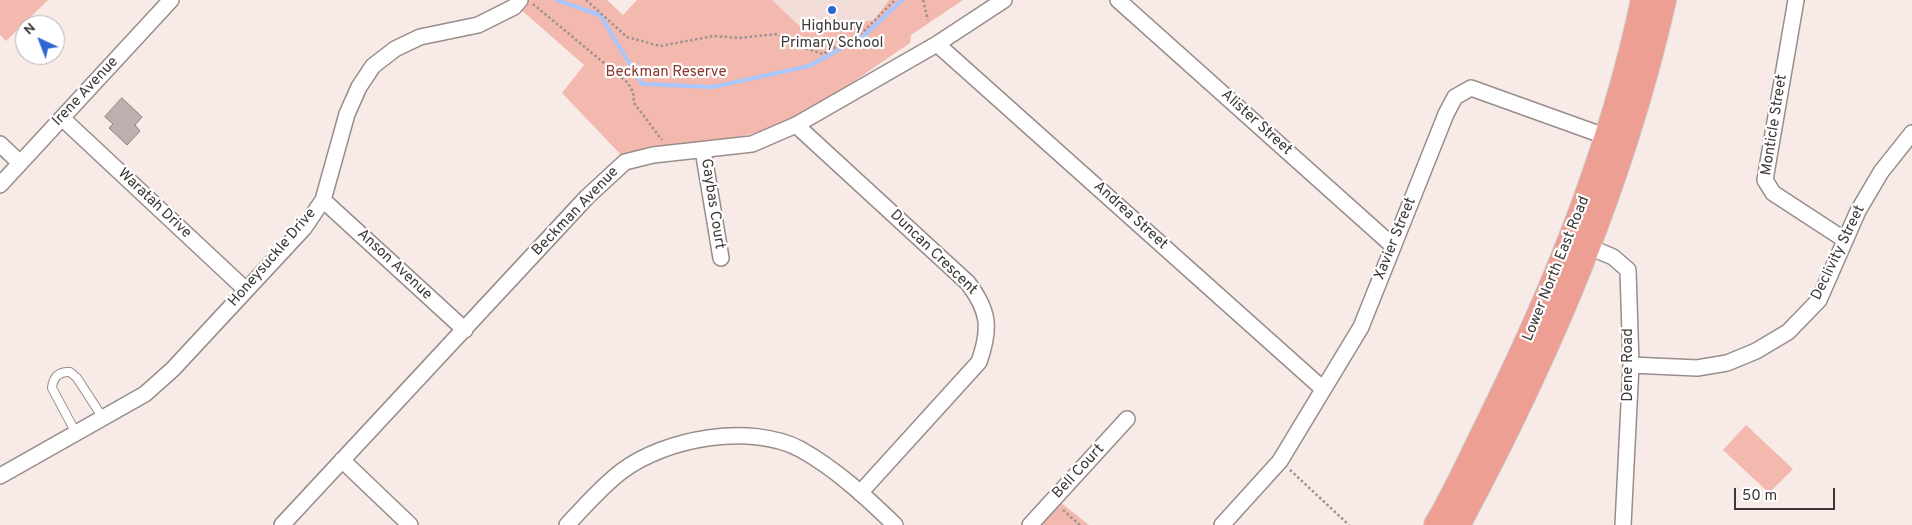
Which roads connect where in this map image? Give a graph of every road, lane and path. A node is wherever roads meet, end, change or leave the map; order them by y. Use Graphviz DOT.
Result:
graph roads {
  1 [pos="171,0"];
  2 [pos="520,0"];
  3 [pos="528,0"];
  4 [pos="586,0"];
  5 [pos="895,0"];
  6 [pos="924,0"];
  7 [pos="1004,0"];
  8 [pos="1118,0"];
  9 [pos="1644,0"];
  10 [pos="1664,0"];
  11 [pos="1796,0"];
  12 [pos="928,20"];
  13 [pos="937,44"];
  14 [pos="62,118"];
  15 [pos="796,125"];
  16 [pos="1912,133"];
  17 [pos="1616,140"];
  18 [pos="0,144"];
  19 [pos="703,150"];
  20 [pos="673,153"];
  21 [pos="20,163"];
  22 [pos="0,185"];
  23 [pos="324,200"];
  24 [pos="1845,240"];
  25 [pos="1580,243"];
  26 [pos="1393,246"];
  27 [pos="721,258"];
  28 [pos="246,290"];
  29 [pos="465,330"];
  30 [pos="1631,365"];
  31 [pos="1323,389"];
  32 [pos="103,418"];
  33 [pos="1127,419"];
  34 [pos="76,433"];
  35 [pos="342,460"];
  36 [pos="1280,461"];
  37 [pos="0,476"];
  38 [pos="860,493"];
  39 [pos="1053,500"];
  40 [pos="282,525"];
  41 [pos="410,525"];
  42 [pos="567,525"];
  43 [pos="896,525"];
  44 [pos="1030,525"];
  45 [pos="1080,525"];
  46 [pos="1222,525"];
  47 [pos="1349,525"];
  48 [pos="1436,525"];
  49 [pos="1458,525"];
  50 [pos="1624,525"];
  1 -- 14 [label="street, Irene Avenue"];
  2 -- 23 [label="street, Honeysuckle Drive"];
  3 -- 20 [label="path"];
  4 -- 5 [label="path"];
  6 -- 12 [label="path"];
  7 -- 13 [label="street, Beckman Avenue"];
  8 -- 26 [label="street, Alister Street"];
  9 -- 17 [label="main road, Lower North East Road"];
  10 -- 17 [label="main road, Lower North East Road"];
  11 -- 24 [label="street, Monticle Street"];
  13 -- 15 [label="street, Beckman Avenue"];
  13 -- 31 [label="street, Andrea Street"];
  14 -- 21 [label="street, Irene Avenue"];
  14 -- 28 [label="street, Waratah Drive"];
  15 -- 19 [label="street, Beckman Avenue"];
  15 -- 38 [label="street, Duncan Crescent"];
  16 -- 24 [label="street, Declivity Street"];
  17 -- 25 [label="main road, Lower North East Road"];
  17 -- 26 [label="street, Xavier Street"];
  18 -- 21 [label="street"];
  19 -- 20 [label="street, Beckman Avenue"];
  19 -- 27 [label="street, Gaybas Court"];
  20 -- 29 [label="street, Beckman Avenue"];
  21 -- 22 [label="street, Irene Avenue"];
  23 -- 28 [label="street, Honeysuckle Drive"];
  23 -- 29 [label="street, Anson Avenue"];
  24 -- 30 [label="street, Declivity Street"];
  25 -- 30 [label="street, Dene Road"];
  25 -- 48 [label="main road, Lower North East Road"];
  25 -- 49 [label="main road, Lower North East Road"];
  26 -- 31 [label="street, Xavier Street"];
  28 -- 32 [label="street, Honeysuckle Drive"];
  29 -- 35 [label="street, Beckman Avenue"];
  30 -- 50 [label="street, Dene Road"];
  31 -- 36 [label="street, Xavier Street"];
  32 -- 34 [label="street, Honeysuckle Drive"];
  32 -- 34 [label="lane"];
  33 -- 39 [label="street, Bell Court"];
  34 -- 37 [label="street, Honeysuckle Drive"];
  35 -- 40 [label="street, Beckman Avenue"];
  35 -- 41 [label="street"];
  36 -- 46 [label="street, Xavier Street"];
  36 -- 47 [label="path"];
  38 -- 42 [label="street"];
  38 -- 43 [label="street"];
  39 -- 44 [label="street, Bell Court"];
  39 -- 45 [label="path"];
}
